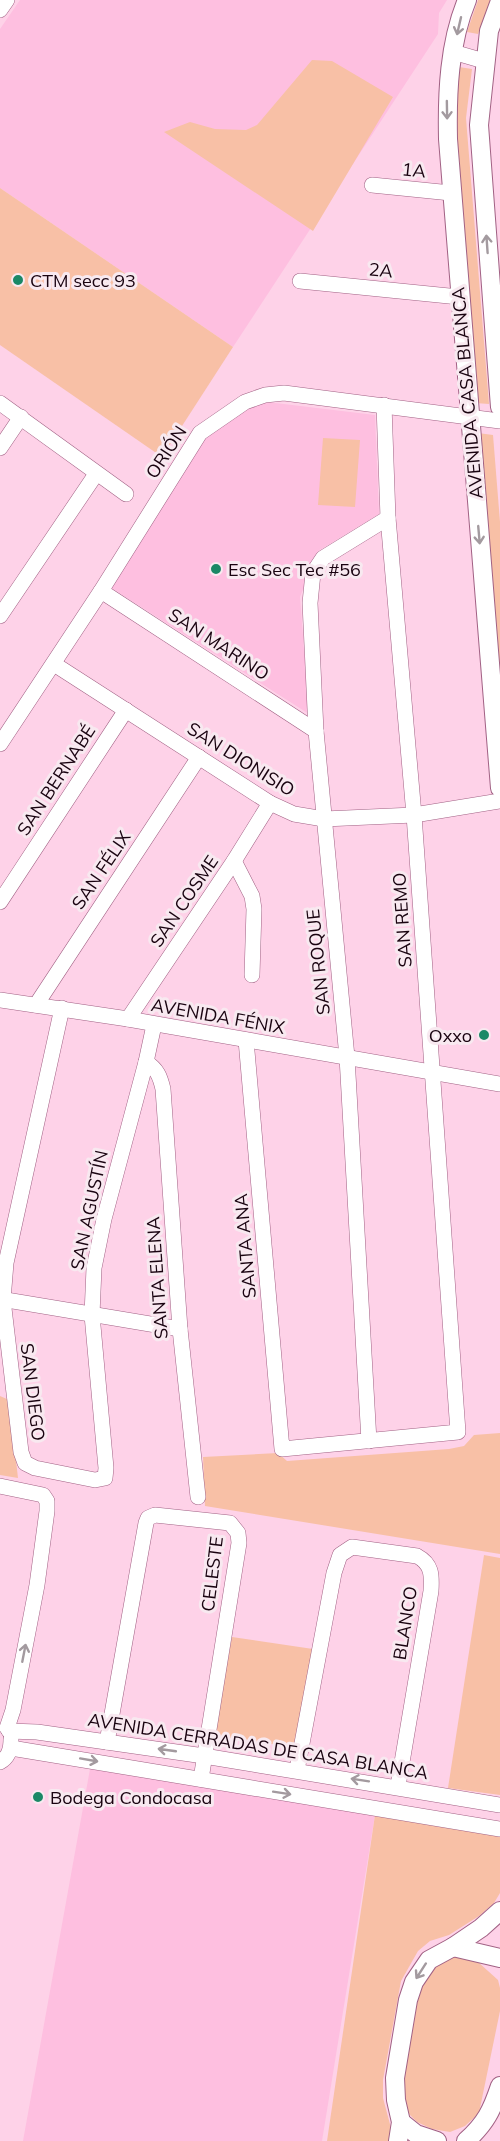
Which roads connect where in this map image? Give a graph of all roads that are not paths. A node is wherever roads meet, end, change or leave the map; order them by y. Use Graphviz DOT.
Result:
graph roads {
  1 [pos="7,0"];
  2 [pos="467,0"];
  3 [pos="500,1"];
  4 [pos="0,10"];
  5 [pos="453,52"];
  6 [pos="484,61"];
  7 [pos="372,185"];
  8 [pos="451,193"];
  9 [pos="493,218"];
  10 [pos="300,281"];
  11 [pos="459,297"];
  12 [pos="0,403"];
  13 [pos="384,405"];
  14 [pos="500,407"];
  15 [pos="21,417"];
  16 [pos="469,417"];
  17 [pos="500,421"];
  18 [pos="0,448"];
  19 [pos="96,474"];
  20 [pos="126,494"];
  21 [pos="388,518"];
  22 [pos="101,591"];
  23 [pos="0,616"];
  24 [pos="54,664"];
  25 [pos="126,710"];
  26 [pos="316,730"];
  27 [pos="0,744"];
  28 [pos="199,757"];
  29 [pos="500,788"];
  30 [pos="500,801"];
  31 [pos="270,803"];
  32 [pos="414,815"];
  33 [pos="324,819"];
  34 [pos="234,861"];
  35 [pos="0,902"];
  36 [pos="252,975"];
  37 [pos="0,1000"];
  38 [pos="36,1005"];
  39 [pos="62,1008"];
  40 [pos="128,1019"];
  41 [pos="153,1025"];
  42 [pos="246,1040"];
  43 [pos="347,1057"];
  44 [pos="146,1062"];
  45 [pos="432,1072"];
  46 [pos="500,1084"];
  47 [pos="1,1300"];
  48 [pos="92,1315"];
  49 [pos="180,1329"];
  50 [pos="6,1388"];
  51 [pos="369,1441"];
  52 [pos="25,1462"];
  53 [pos="0,1486"];
  54 [pos="198,1497"];
  55 [pos="5,1727"];
  56 [pos="55,1735"];
  57 [pos="106,1742"];
  58 [pos="11,1748"];
  59 [pos="205,1749"];
  60 [pos="53,1754"];
  61 [pos="0,1762"];
  62 [pos="298,1763"];
  63 [pos="256,1765"];
  64 [pos="201,1779"];
  65 [pos="398,1786"];
  66 [pos="253,1788"];
  67 [pos="442,1794"];
  68 [pos="496,1804"];
  69 [pos="439,1818"];
  70 [pos="494,1827"];
  71 [pos="500,1911"];
  72 [pos="453,1947"];
  73 [pos="500,1958"];
  74 [pos="500,2086"];
  75 [pos="401,2122"];
  76 [pos="398,2141"];
  77 [pos="437,2141"];
  78 [pos="466,2141"];
  1 -- 4 [label="street"];
  2 -- 5 [label="street, AVENIDA CASA BLANCA, one-way"];
  3 -- 6 [label="street, AVENIDA CASA BLANCA"];
  5 -- 6 [label="street"];
  5 -- 8 [label="street, AVENIDA CASA BLANCA, one-way"];
  6 -- 9 [label="street, AVENIDA CASA BLANCA"];
  7 -- 8 [label="street, 1A"];
  8 -- 11 [label="street, AVENIDA CASA BLANCA"];
  14 -- 9 [label="street, AVENIDA CASA BLANCA, one-way"];
  10 -- 11 [label="street, 2A"];
  11 -- 16 [label="street, AVENIDA CASA BLANCA"];
  12 -- 15 [label="street"];
  13 -- 16 [label="street, ORIÓN"];
  13 -- 21 [label="street, SAN REMO"];
  13 -- 22 [label="street, ORIÓN"];
  15 -- 18 [label="street"];
  15 -- 19 [label="street"];
  16 -- 17 [label="street, ORIÓN"];
  16 -- 29 [label="street, AVENIDA CASA BLANCA, one-way"];
  19 -- 20 [label="street"];
  19 -- 23 [label="street"];
  21 -- 26 [label="street, SAN ROQUE"];
  21 -- 32 [label="street, SAN REMO"];
  22 -- 24 [label="street, ORIÓN"];
  22 -- 26 [label="street, SAN MARINO"];
  24 -- 25 [label="street, SAN DIONISIO"];
  24 -- 27 [label="street, ORIÓN"];
  25 -- 28 [label="street, SAN DIONISIO"];
  25 -- 35 [label="street, SAN BERNABÉ"];
  26 -- 33 [label="street, SAN ROQUE"];
  28 -- 31 [label="street, SAN DIONISIO"];
  28 -- 38 [label="street, SAN FÉLIX"];
  30 -- 32 [label="street, SAN DIONISIO"];
  31 -- 33 [label="street, SAN DIONISIO"];
  31 -- 34 [label="street, SAN COSME"];
  32 -- 33 [label="street, SAN DIONISIO"];
  32 -- 45 [label="street, SAN REMO"];
  33 -- 43 [label="street, SAN ROQUE"];
  34 -- 36 [label="street"];
  34 -- 40 [label="street, SAN COSME"];
  37 -- 38 [label="street, AVENIDA FÉNIX"];
  38 -- 39 [label="street, AVENIDA FÉNIX"];
  39 -- 40 [label="street, AVENIDA FÉNIX"];
  39 -- 47 [label="street, SAN DIEGO"];
  40 -- 41 [label="street, AVENIDA FÉNIX"];
  41 -- 42 [label="street, AVENIDA FÉNIX"];
  41 -- 44 [label="street, SAN AGUSTÍN"];
  42 -- 43 [label="street, AVENIDA FÉNIX"];
  42 -- 51 [label="street, SANTA ANA"];
  43 -- 45 [label="street, AVENIDA FÉNIX"];
  43 -- 51 [label="street, SAN ROQUE"];
  44 -- 48 [label="street, SAN AGUSTÍN"];
  44 -- 49 [label="street, SANTA ELENA"];
  45 -- 46 [label="street, AVENIDA FÉNIX"];
  45 -- 51 [label="street, SAN REMO"];
  47 -- 48 [label="street"];
  47 -- 50 [label="street, SAN DIEGO"];
  48 -- 49 [label="street"];
  48 -- 52 [label="street, SAN AGUSTÍN"];
  49 -- 54 [label="street, SANTA ELENA"];
  50 -- 52 [label="street, SAN DIEGO"];
  55 -- 53 [label="street, one-way"];
  55 -- 56 [label="street, AVENIDA CERRADAS DE CASA BLANCA"];
  55 -- 58 [label="street"];
  56 -- 57 [label="street, AVENIDA CERRADAS DE CASA BLANCA"];
  56 -- 60 [label="street"];
  59 -- 57 [label="street, AVENIDA CERRADAS DE CASA BLANCA, one-way"];
  57 -- 59 [label="street, CELESTE"];
  58 -- 60 [label="street"];
  58 -- 61 [label="street"];
  59 -- 63 [label="street, AVENIDA CERRADAS DE CASA BLANCA"];
  59 -- 64 [label="street"];
  60 -- 64 [label="street, one-way"];
  62 -- 63 [label="street, AVENIDA CERRADAS DE CASA BLANCA"];
  65 -- 62 [label="street, AVENIDA CERRADAS DE CASA BLANCA, one-way"];
  62 -- 65 [label="street, BLANCO"];
  63 -- 66 [label="street"];
  64 -- 66 [label="street"];
  65 -- 67 [label="street, AVENIDA CERRADAS DE CASA BLANCA"];
  66 -- 69 [label="street, one-way"];
  67 -- 68 [label="street, AVENIDA CERRADAS DE CASA BLANCA"];
  67 -- 69 [label="street"];
  68 -- 70 [label="street"];
  69 -- 70 [label="street"];
  71 -- 72 [label="street"];
  72 -- 73 [label="street"];
  72 -- 75 [label="street, one-way"];
  74 -- 78 [label="street"];
  75 -- 76 [label="street"];
  75 -- 77 [label="street"];
}
